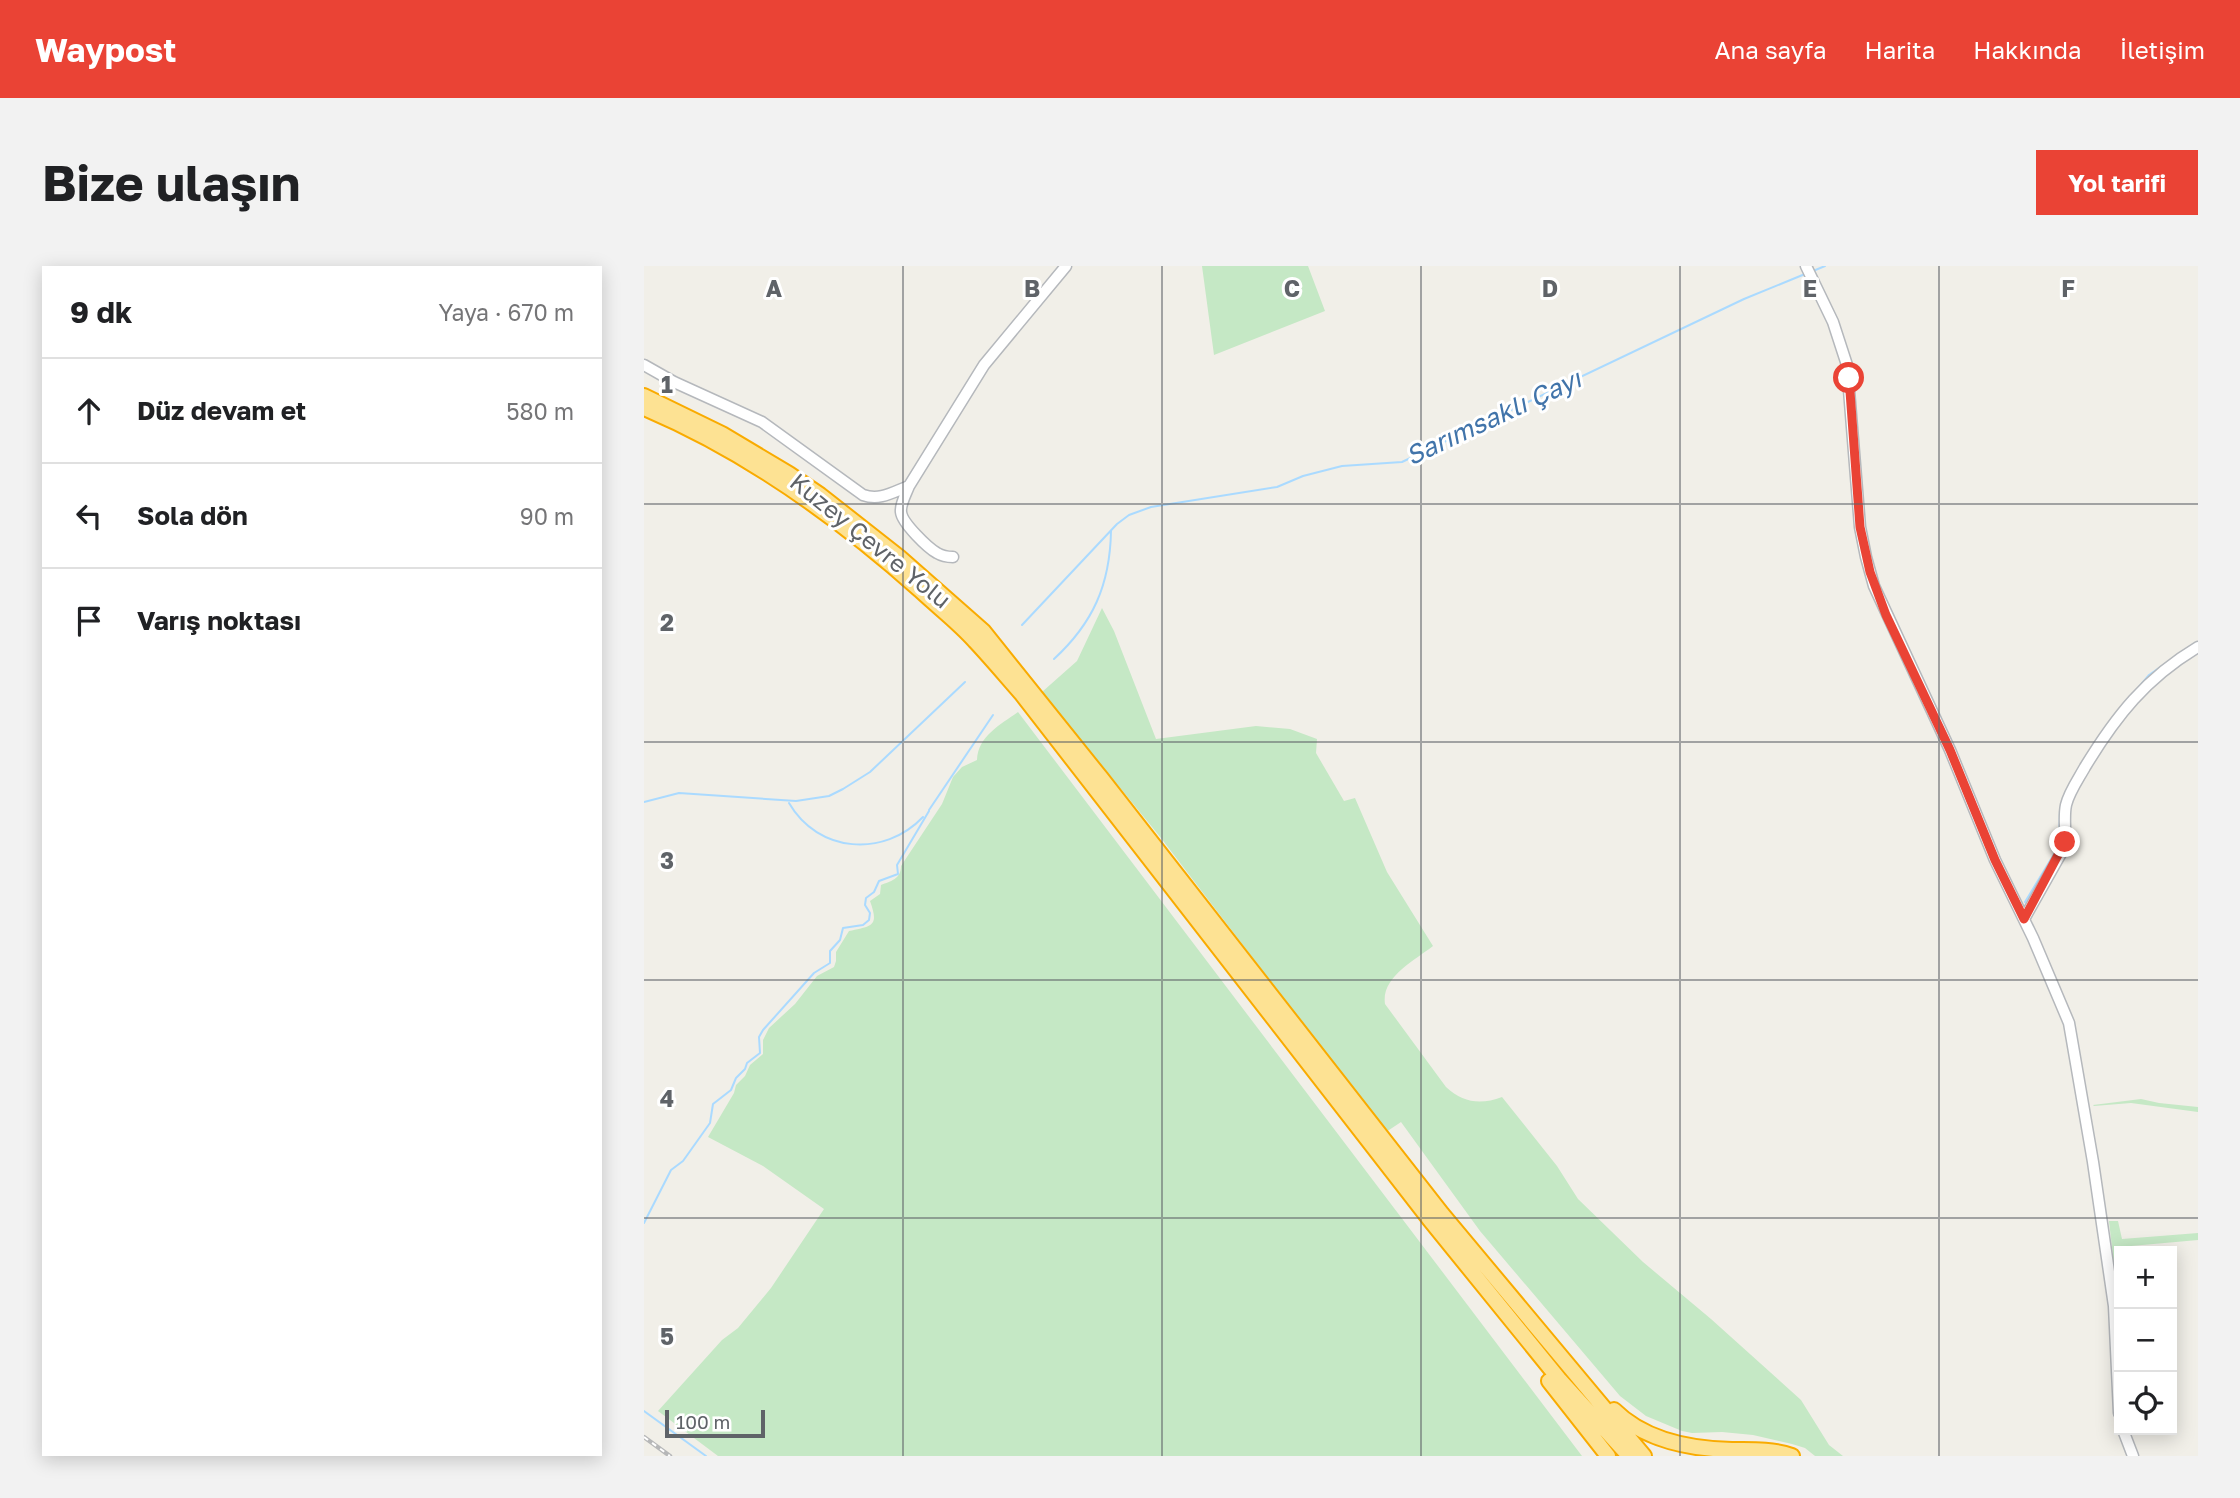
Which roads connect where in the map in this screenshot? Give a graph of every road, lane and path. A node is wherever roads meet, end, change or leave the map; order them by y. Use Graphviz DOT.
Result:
graph roads {
  1 [pos="1066,266"];
  2 [pos="1806,266"];
  3 [pos="644,365"];
  4 [pos="644,396"];
  5 [pos="644,408"];
  6 [pos="909,486"];
  7 [pos="953,558"];
  8 [pos="978,635"];
  9 [pos="2198,648"];
  10 [pos="2024,919"];
  11 [pos="1257,987"];
  12 [pos="1430,1220"];
  13 [pos="1559,1357"];
  14 [pos="2117,1372"];
  15 [pos="2125,1435"];
  16 [pos="2133,1455"];
  17 [pos="1608,1456"];
  18 [pos="1629,1456"];
  19 [pos="1644,1456"];
  20 [pos="1792,1456"];
  1 -- 6 [label="street"];
  2 -- 10 [label="street"];
  3 -- 6 [label="street"];
  4 -- 8 [label="highway, Kuzey Çevre Yolu"];
  5 -- 8 [label="highway, Kuzey Çevre Yolu"];
  6 -- 7 [label="street"];
  8 -- 11 [label="highway"];
  9 -- 10 [label="street"];
  10 -- 14 [label="street"];
  11 -- 12 [label="highway"];
  11 -- 13 [label="highway"];
  12 -- 17 [label="highway"];
  12 -- 18 [label="highway"];
  13 -- 19 [label="highway"];
  13 -- 20 [label="highway"];
  15 -- 16 [label="street"];
}
